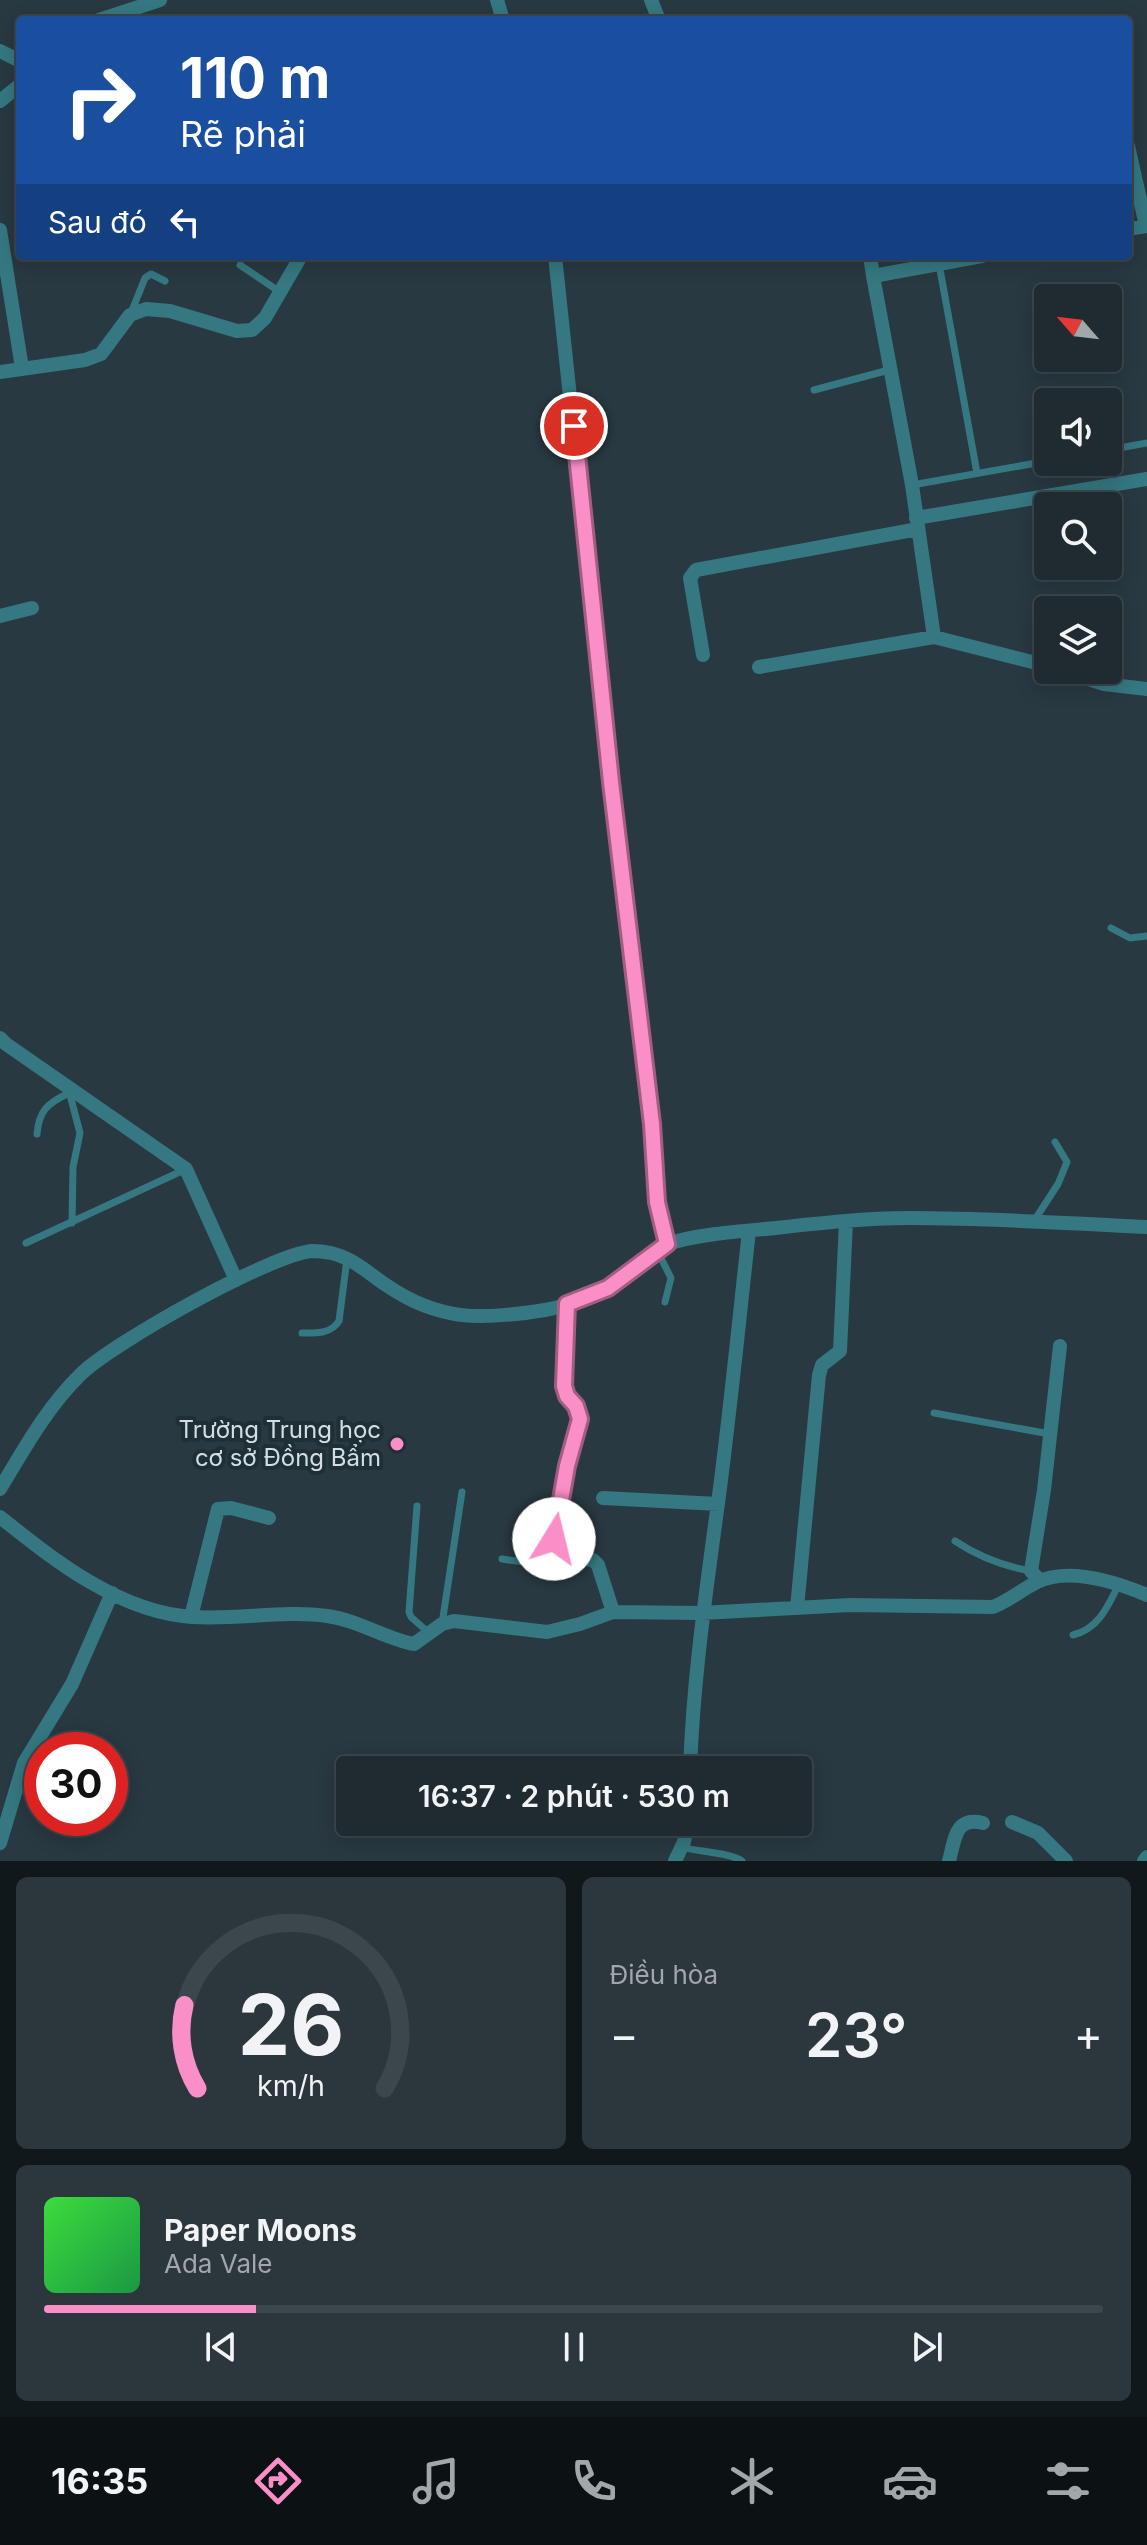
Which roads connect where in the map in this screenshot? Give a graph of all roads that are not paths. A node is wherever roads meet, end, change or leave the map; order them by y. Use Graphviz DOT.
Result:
graph roads {
  1 [pos="160,0"];
  2 [pos="114,16"];
  3 [pos="16,88"];
  4 [pos="0,101"];
  5 [pos="1132,164"];
  6 [pos="1146,226"];
  7 [pos="0,230"];
  8 [pos="299,260"];
  9 [pos="555,260"];
  10 [pos="871,260"];
  11 [pos="943,261"];
  12 [pos="240,265"];
  13 [pos="873,276"];
  14 [pos="165,281"];
  15 [pos="280,292"];
  16 [pos="130,315"];
  17 [pos="22,368"];
  18 [pos="889,370"];
  19 [pos="0,372"];
  20 [pos="814,390"];
  21 [pos="1147,443"];
  22 [pos="1122,447"];
  23 [pos="1034,463"];
  24 [pos="977,473"];
  25 [pos="1147,479"];
  26 [pos="912,485"];
  27 [pos="917,523"];
  28 [pos="32,608"];
  29 [pos="0,616"];
  30 [pos="934,637"];
  31 [pos="703,655"];
  32 [pos="1034,662"];
  33 [pos="759,667"];
  34 [pos="1104,684"];
  35 [pos="1147,689"];
  36 [pos="1111,928"];
  37 [pos="1147,936"];
  38 [pos="0,1038"];
  39 [pos="68,1089"];
  40 [pos="37,1134"];
  41 [pos="1055,1142"];
  42 [pos="186,1169"];
  43 [pos="846,1221"];
  44 [pos="72,1223"];
  45 [pos="1033,1223"];
  46 [pos="1147,1227"];
  47 [pos="749,1231"];
  48 [pos="26,1243"];
  49 [pos="662,1247"];
  50 [pos="347,1259"];
  51 [pos="236,1280"];
  52 [pos="665,1302"];
  53 [pos="567,1304"];
  54 [pos="302,1333"];
  55 [pos="1060,1346"];
  56 [pos="934,1413"];
  57 [pos="1050,1434"];
  58 [pos="0,1489"];
  59 [pos="462,1492"];
  60 [pos="603,1498"];
  61 [pos="718,1504"];
  62 [pos="417,1506"];
  63 [pos="0,1517"];
  64 [pos="269,1518"];
  65 [pos="955,1541"];
  66 [pos="552,1554"];
  67 [pos="502,1559"];
  68 [pos="1035,1576"];
  69 [pos="1119,1584"];
  70 [pos="112,1593"];
  71 [pos="1147,1595"];
  72 [pos="797,1608"];
  73 [pos="613,1612"];
  74 [pos="701,1613"];
  75 [pos="191,1617"];
  76 [pos="435,1628"];
  77 [pos="1073,1635"];
  78 [pos="690,1756"];
  79 [pos="1012,1822"];
  80 [pos="983,1823"];
  81 [pos="0,1843"];
  82 [pos="678,1854"];
  83 [pos="742,1861"];
  84 [pos="949,1861"];
  85 [pos="1066,1861"];
  1 -- 2 [label="street"];
  3 -- 4 [label="street"];
  5 -- 6 [label="street"];
  7 -- 17 [label="street"];
  8 -- 15 [label="street"];
  9 -- 49 [label="street"];
  10 -- 13 [label="street"];
  11 -- 13 [label="street"];
  11 -- 24 [label="lane"];
  12 -- 15 [label="lane"];
  13 -- 18 [label="street"];
  14 -- 16 [label="lane"];
  15 -- 16 [label="street"];
  16 -- 17 [label="street"];
  17 -- 19 [label="street"];
  18 -- 20 [label="lane"];
  18 -- 26 [label="street"];
  21 -- 22 [label="lane"];
  23 -- 24 [label="lane"];
  24 -- 26 [label="lane"];
  25 -- 27 [label="street"];
  26 -- 27 [label="street"];
  27 -- 30 [label="street"];
  27 -- 31 [label="street"];
  28 -- 29 [label="street"];
  30 -- 32 [label="street"];
  30 -- 33 [label="street"];
  34 -- 35 [label="street"];
  36 -- 37 [label="lane"];
  38 -- 39 [label="street"];
  39 -- 40 [label="lane"];
  39 -- 42 [label="street"];
  39 -- 44 [label="lane"];
  41 -- 45 [label="lane"];
  42 -- 44 [label="lane"];
  42 -- 51 [label="street"];
  43 -- 45 [label="street"];
  43 -- 47 [label="street"];
  43 -- 72 [label="street"];
  44 -- 48 [label="lane"];
  45 -- 46 [label="street"];
  47 -- 49 [label="street"];
  47 -- 61 [label="street"];
  49 -- 52 [label="lane"];
  49 -- 53 [label="street"];
  50 -- 51 [label="street"];
  50 -- 53 [label="street"];
  50 -- 54 [label="lane"];
  51 -- 58 [label="street"];
  53 -- 66 [label="street"];
  55 -- 57 [label="street"];
  56 -- 57 [label="lane"];
  57 -- 68 [label="street"];
  59 -- 76 [label="lane"];
  60 -- 61 [label="street"];
  61 -- 74 [label="street"];
  62 -- 76 [label="lane"];
  63 -- 70 [label="street"];
  64 -- 75 [label="street"];
  65 -- 68 [label="lane"];
  66 -- 67 [label="lane"];
  66 -- 73 [label="street"];
  68 -- 69 [label="street"];
  68 -- 72 [label="street"];
  69 -- 71 [label="street"];
  69 -- 77 [label="lane"];
  70 -- 75 [label="street"];
  70 -- 81 [label="street"];
  72 -- 74 [label="street"];
  73 -- 74 [label="street"];
  73 -- 76 [label="street"];
  74 -- 78 [label="street"];
  75 -- 76 [label="street"];
  79 -- 85 [label="street"];
  80 -- 84 [label="street"];
  82 -- 83 [label="lane"];
}
